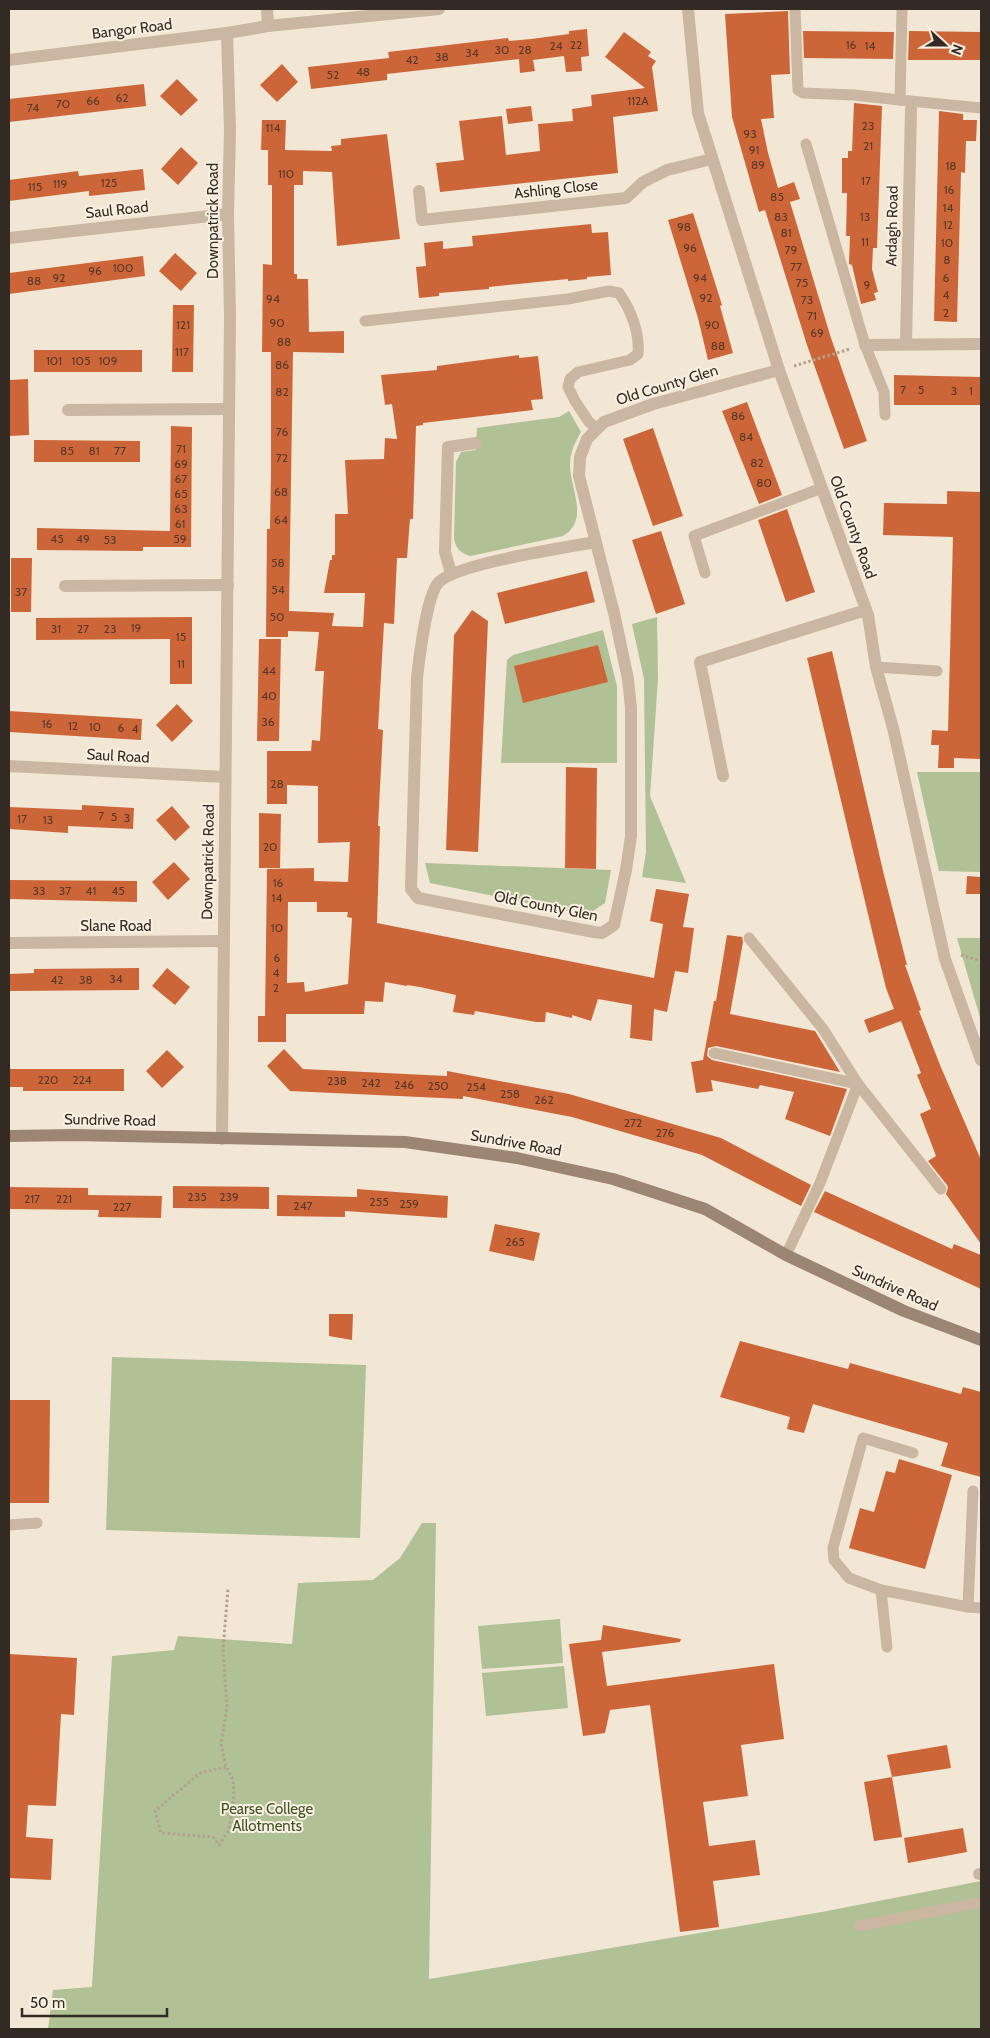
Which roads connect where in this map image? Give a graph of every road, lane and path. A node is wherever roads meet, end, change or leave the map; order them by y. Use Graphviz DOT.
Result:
graph roads {
  1 [pos="267,9"];
  2 [pos="439,9"];
  3 [pos="688,9"];
  4 [pos="795,9"];
  5 [pos="902,9"];
  6 [pos="268,26"];
  7 [pos="228,33"];
  8 [pos="9,60"];
  9 [pos="900,100"];
  10 [pos="981,108"];
  11 [pos="912,109"];
  12 [pos="806,144"];
  13 [pos="712,159"];
  14 [pos="419,191"];
  15 [pos="228,214"];
  16 [pos="9,238"];
  17 [pos="365,321"];
  18 [pos="865,344"];
  19 [pos="906,344"];
  20 [pos="981,344"];
  21 [pos="779,370"];
  22 [pos="229,409"];
  23 [pos="68,410"];
  24 [pos="885,415"];
  25 [pos="596,428"];
  26 [pos="476,443"];
  27 [pos="822,488"];
  28 [pos="595,542"];
  29 [pos="451,573"];
  30 [pos="705,574"];
  31 [pos="228,585"];
  32 [pos="65,586"];
  33 [pos="866,610"];
  34 [pos="876,667"];
  35 [pos="938,671"];
  36 [pos="9,766"];
  37 [pos="723,776"];
  38 [pos="225,777"];
  39 [pos="749,938"];
  40 [pos="223,941"];
  41 [pos="9,943"];
  42 [pos="714,1053"];
  43 [pos="981,1060"];
  44 [pos="858,1084"];
  45 [pos="9,1136"];
  46 [pos="222,1139"];
  47 [pos="941,1189"];
  48 [pos="786,1255"];
  49 [pos="981,1340"];
  50 [pos="912,1453"];
  51 [pos="973,1491"];
  52 [pos="36,1523"];
  53 [pos="9,1524"];
  54 [pos="228,1589"];
  55 [pos="881,1590"];
  56 [pos="968,1607"];
  57 [pos="981,1608"];
  58 [pos="887,1647"];
  59 [pos="226,1767"];
  60 [pos="981,1904"];
  61 [pos="859,1926"];
  1 -- 6 [label="street"];
  2 -- 6 [label="street, Bangor Road"];
  3 -- 13 [label="street, Old County Road"];
  4 -- 9 [label="lane"];
  5 -- 9 [label="lane"];
  6 -- 7 [label="street, Bangor Road"];
  7 -- 8 [label="street, Bangor Road"];
  7 -- 15 [label="street, Downpatrick Road"];
  9 -- 10 [label="lane"];
  11 -- 19 [label="street, Ardagh Road"];
  12 -- 18 [label="lane"];
  13 -- 14 [label="street, Ashling Close"];
  13 -- 21 [label="street, Old County Road"];
  15 -- 16 [label="street, Saul Road"];
  15 -- 22 [label="street, Downpatrick Road"];
  17 -- 25 [label="lane"];
  18 -- 19 [label="street"];
  18 -- 21 [label="path"];
  18 -- 24 [label="lane"];
  19 -- 20 [label="street"];
  21 -- 25 [label="street, Old County Glen"];
  21 -- 27 [label="street, Old County Road"];
  22 -- 23 [label="street"];
  22 -- 31 [label="street, Downpatrick Road"];
  25 -- 28 [label="street, Old County Glen"];
  26 -- 29 [label="street"];
  27 -- 30 [label="lane"];
  27 -- 33 [label="street, Old County Road"];
  28 -- 29 [label="street"];
  28 -- 29 [label="street, Old County Glen"];
  31 -- 32 [label="street"];
  31 -- 38 [label="street, Downpatrick Road"];
  33 -- 34 [label="street, Old County Road"];
  33 -- 37 [label="street"];
  34 -- 35 [label="lane"];
  34 -- 43 [label="street, Old County Road"];
  36 -- 38 [label="street, Saul Road"];
  38 -- 40 [label="street, Downpatrick Road"];
  39 -- 44 [label="lane"];
  40 -- 41 [label="street, Slane Road"];
  40 -- 46 [label="street, Downpatrick Road"];
  42 -- 44 [label="lane"];
  44 -- 47 [label="lane"];
  44 -- 48 [label="lane"];
  45 -- 46 [label="street, Sundrive Road"];
  46 -- 48 [label="street, Sundrive Road"];
  48 -- 49 [label="street, Sundrive Road"];
  50 -- 55 [label="lane"];
  51 -- 56 [label="lane"];
  52 -- 53 [label="lane"];
  54 -- 59 [label="path"];
  55 -- 56 [label="lane"];
  55 -- 58 [label="lane"];
  56 -- 57 [label="lane"];
  59 -- 59 [label="path"];
  60 -- 61 [label="lane"];
}
